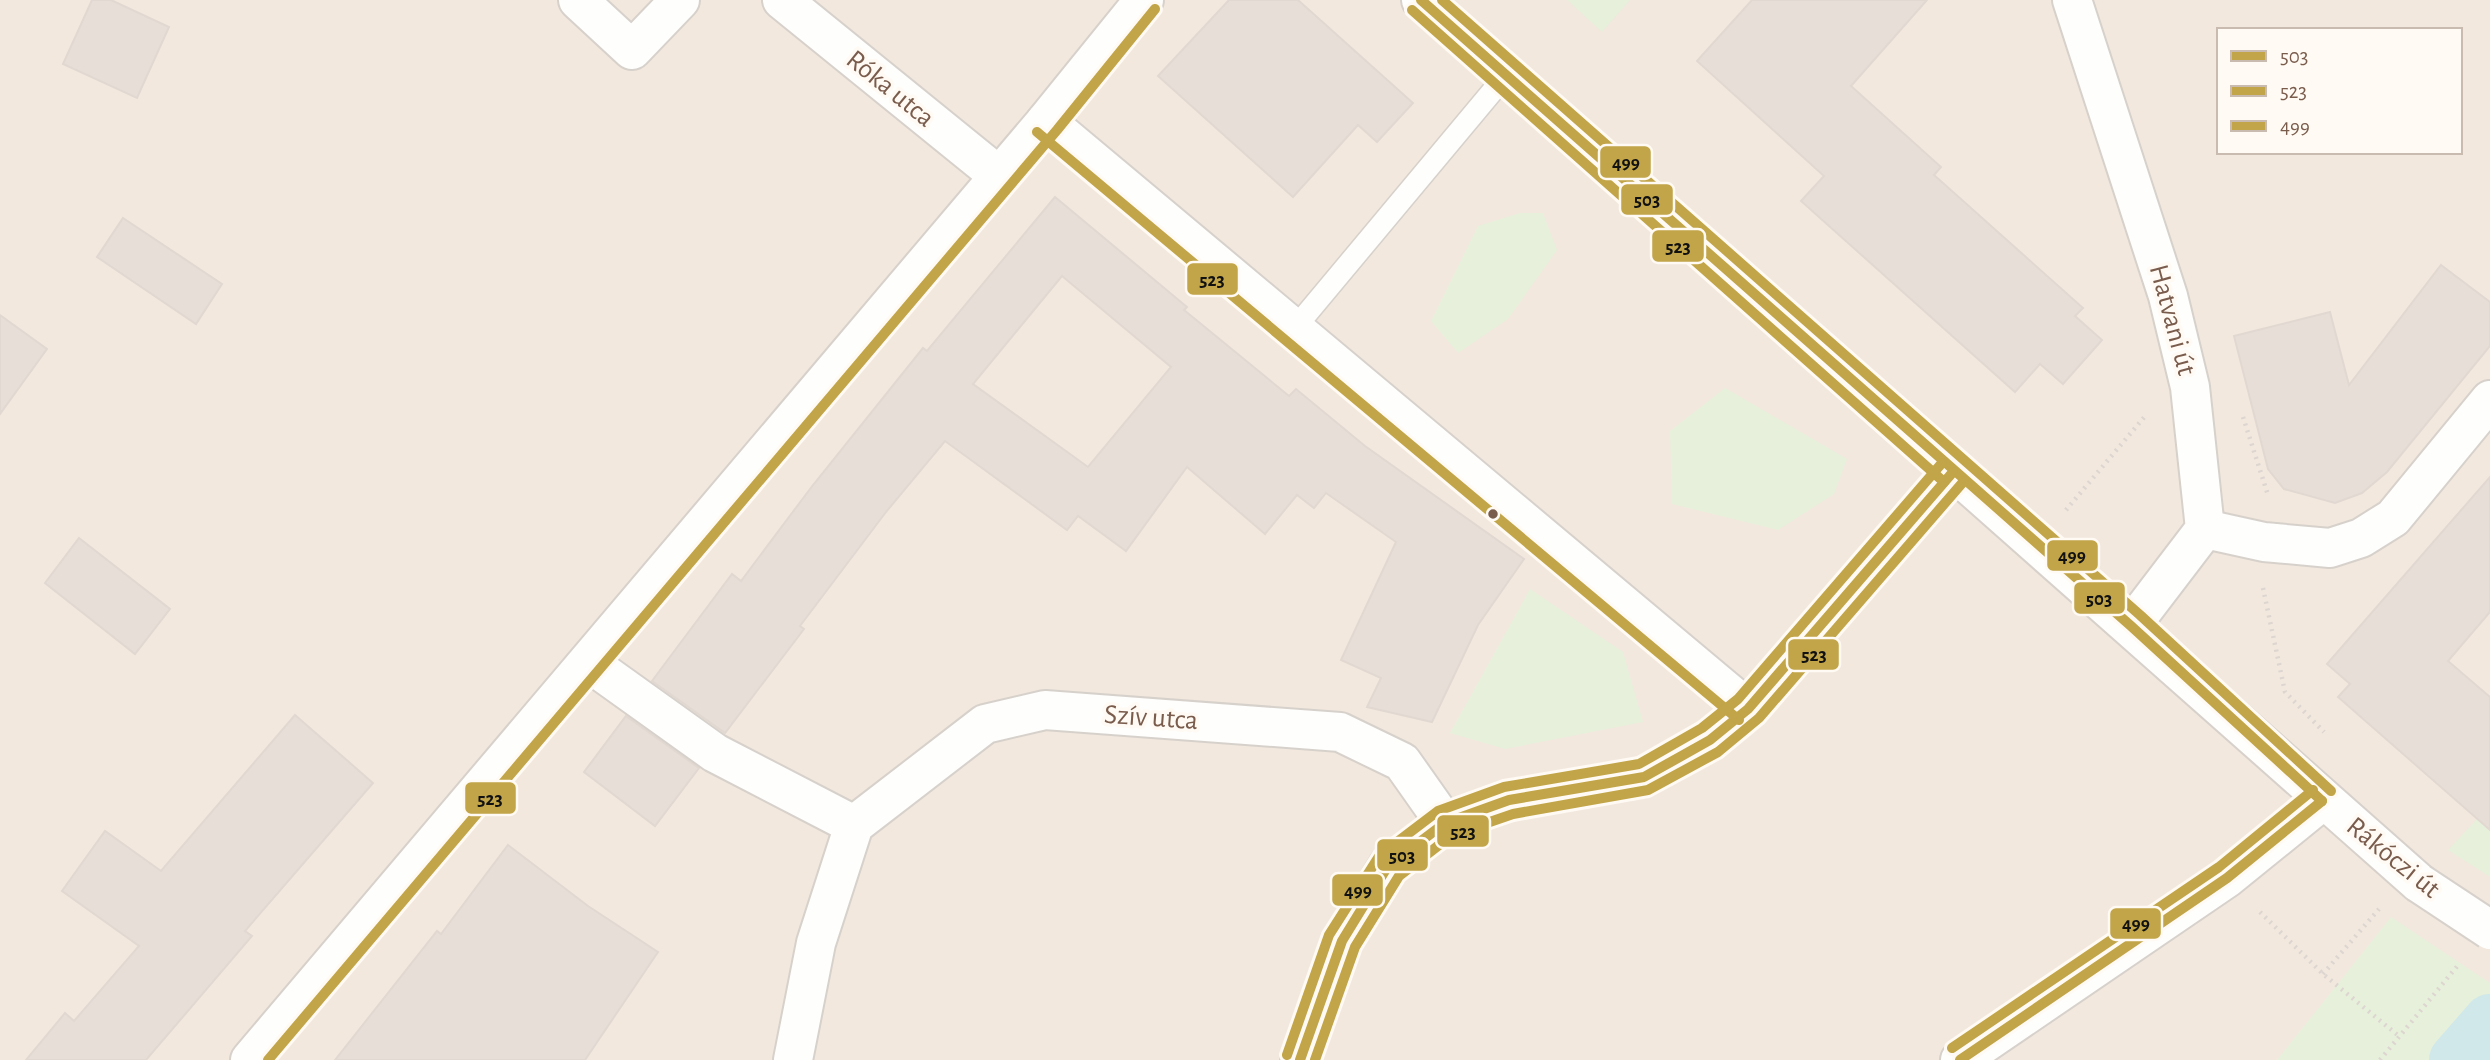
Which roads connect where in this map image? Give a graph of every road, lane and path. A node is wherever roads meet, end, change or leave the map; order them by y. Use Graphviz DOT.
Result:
graph roads {
  1 [pos="578,0"];
  2 [pos="680,0"];
  3 [pos="782,0"];
  4 [pos="1144,0"];
  5 [pos="1421,0"];
  6 [pos="2073,0"];
  7 [pos="1506,75"];
  8 [pos="1046,121"];
  9 [pos="999,176"];
  10 [pos="1294,329"];
  11 [pos="2490,400"];
  12 [pos="1954,472"];
  13 [pos="2205,529"];
  14 [pos="2131,626"];
  15 [pos="587,662"];
  16 [pos="1748,709"];
  17 [pos="2322,801"];
  18 [pos="1445,823"];
  19 [pos="854,825"];
  20 [pos="2227,878"];
  21 [pos="2389,908"];
  22 [pos="2478,943"];
  23 [pos="2323,974"];
  24 [pos="2400,1037"];
  25 [pos="250,1060"];
  26 [pos="793,1060"];
  27 [pos="1300,1060"];
  28 [pos="1960,1060"];
  29 [pos="2380,1060"];
  1 -- 2 [label="street"];
  3 -- 9 [label="street, Róka utca"];
  4 -- 8 [label="street"];
  5 -- 7 [label="street, Rákóczi út"];
  6 -- 13 [label="street, Hatvani út"];
  7 -- 10 [label="lane"];
  7 -- 12 [label="street, Rákóczi út"];
  8 -- 9 [label="street"];
  8 -- 10 [label="street"];
  9 -- 15 [label="street"];
  10 -- 16 [label="street"];
  11 -- 13 [label="street"];
  12 -- 14 [label="street, Rákóczi út"];
  12 -- 16 [label="street"];
  13 -- 14 [label="street"];
  14 -- 17 [label="street, Rákóczi út"];
  15 -- 19 [label="street"];
  15 -- 25 [label="street"];
  16 -- 18 [label="street"];
  17 -- 20 [label="street"];
  17 -- 22 [label="street, Rákóczi út, bridge"];
  18 -- 19 [label="street, Szív utca"];
  18 -- 27 [label="street"];
  19 -- 26 [label="street"];
  20 -- 23 [label="path"];
  20 -- 28 [label="street"];
  21 -- 23 [label="path"];
  22 -- 24 [label="path"];
  23 -- 24 [label="path"];
  24 -- 29 [label="path"];
}
